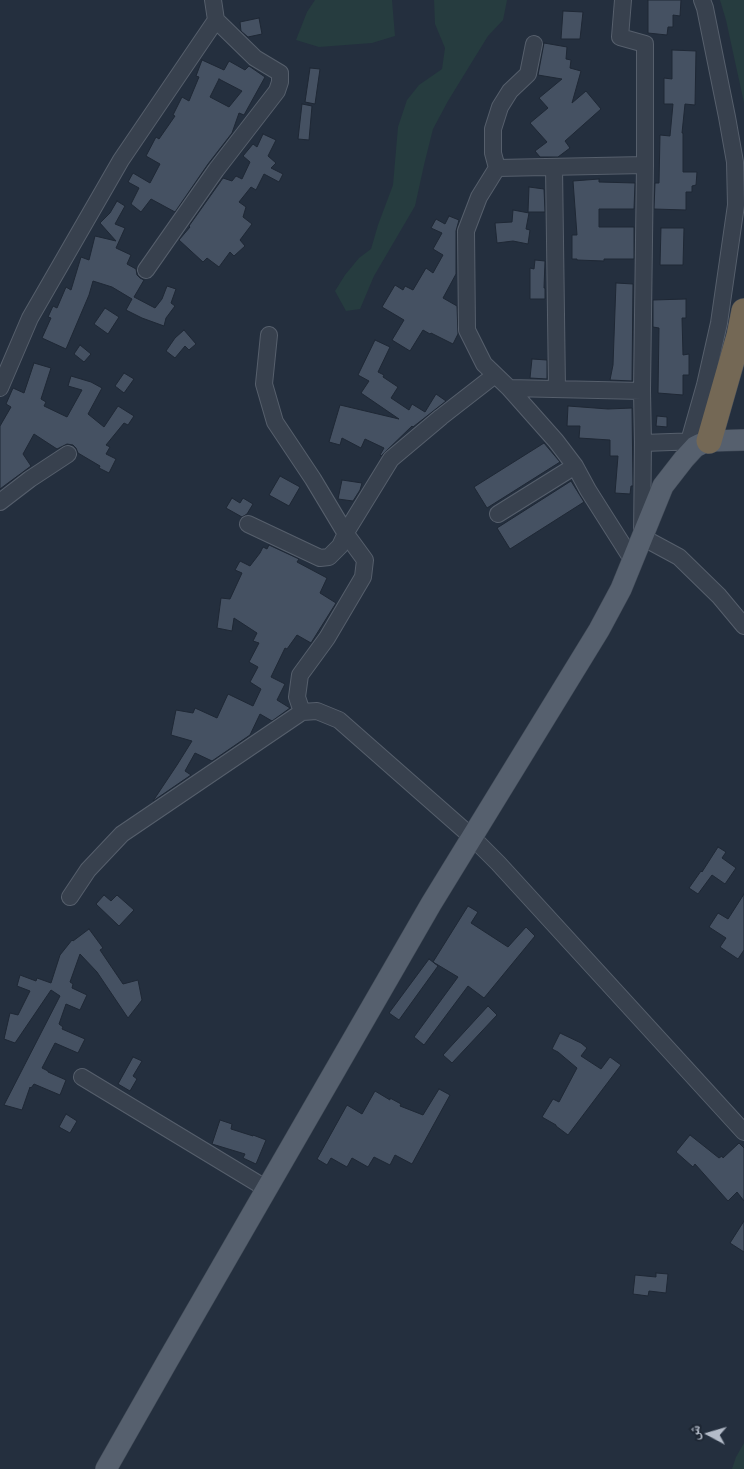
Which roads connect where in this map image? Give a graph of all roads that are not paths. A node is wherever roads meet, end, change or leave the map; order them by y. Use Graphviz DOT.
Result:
graph roads {
  1 [pos="213,0"];
  2 [pos="623,0"];
  3 [pos="702,0"];
  4 [pos="216,20"];
  5 [pos="534,44"];
  6 [pos="645,165"];
  7 [pos="554,167"];
  8 [pos="497,168"];
  9 [pos="146,270"];
  10 [pos="744,311"];
  11 [pos="269,334"];
  12 [pos="496,375"];
  13 [pos="0,388"];
  14 [pos="509,388"];
  15 [pos="557,389"];
  16 [pos="642,391"];
  17 [pos="744,440"];
  18 [pos="644,443"];
  19 [pos="694,447"];
  20 [pos="68,454"];
  21 [pos="575,466"];
  22 [pos="0,502"];
  23 [pos="498,514"];
  24 [pos="248,524"];
  25 [pos="346,534"];
  26 [pos="642,537"];
  27 [pos="633,561"];
  28 [pos="744,626"];
  29 [pos="302,712"];
  30 [pos="472,838"];
  31 [pos="70,897"];
  32 [pos="82,1077"];
  33 [pos="744,1132"];
  34 [pos="267,1189"];
  35 [pos="106,1469"];
  1 -- 4 [label="street"];
  2 -- 6 [label="street"];
  3 -- 19 [label="street"];
  4 -- 9 [label="street"];
  4 -- 13 [label="street"];
  5 -- 8 [label="street"];
  6 -- 7 [label="street"];
  6 -- 16 [label="street"];
  7 -- 8 [label="street"];
  7 -- 15 [label="street"];
  8 -- 12 [label="street"];
  10 -- 19 [label="highway"];
  11 -- 25 [label="street"];
  12 -- 14 [label="street"];
  12 -- 25 [label="street"];
  14 -- 15 [label="street"];
  14 -- 21 [label="street"];
  15 -- 16 [label="street"];
  16 -- 18 [label="street"];
  17 -- 19 [label="main road"];
  18 -- 19 [label="street"];
  18 -- 26 [label="street"];
  19 -- 26 [label="main road"];
  20 -- 22 [label="street"];
  21 -- 23 [label="street"];
  21 -- 27 [label="street"];
  24 -- 25 [label="street"];
  25 -- 29 [label="street"];
  26 -- 27 [label="main road"];
  26 -- 28 [label="street"];
  27 -- 30 [label="main road"];
  29 -- 30 [label="street"];
  29 -- 31 [label="street"];
  30 -- 33 [label="street"];
  30 -- 34 [label="main road"];
  32 -- 34 [label="street"];
  34 -- 35 [label="main road"];
}
